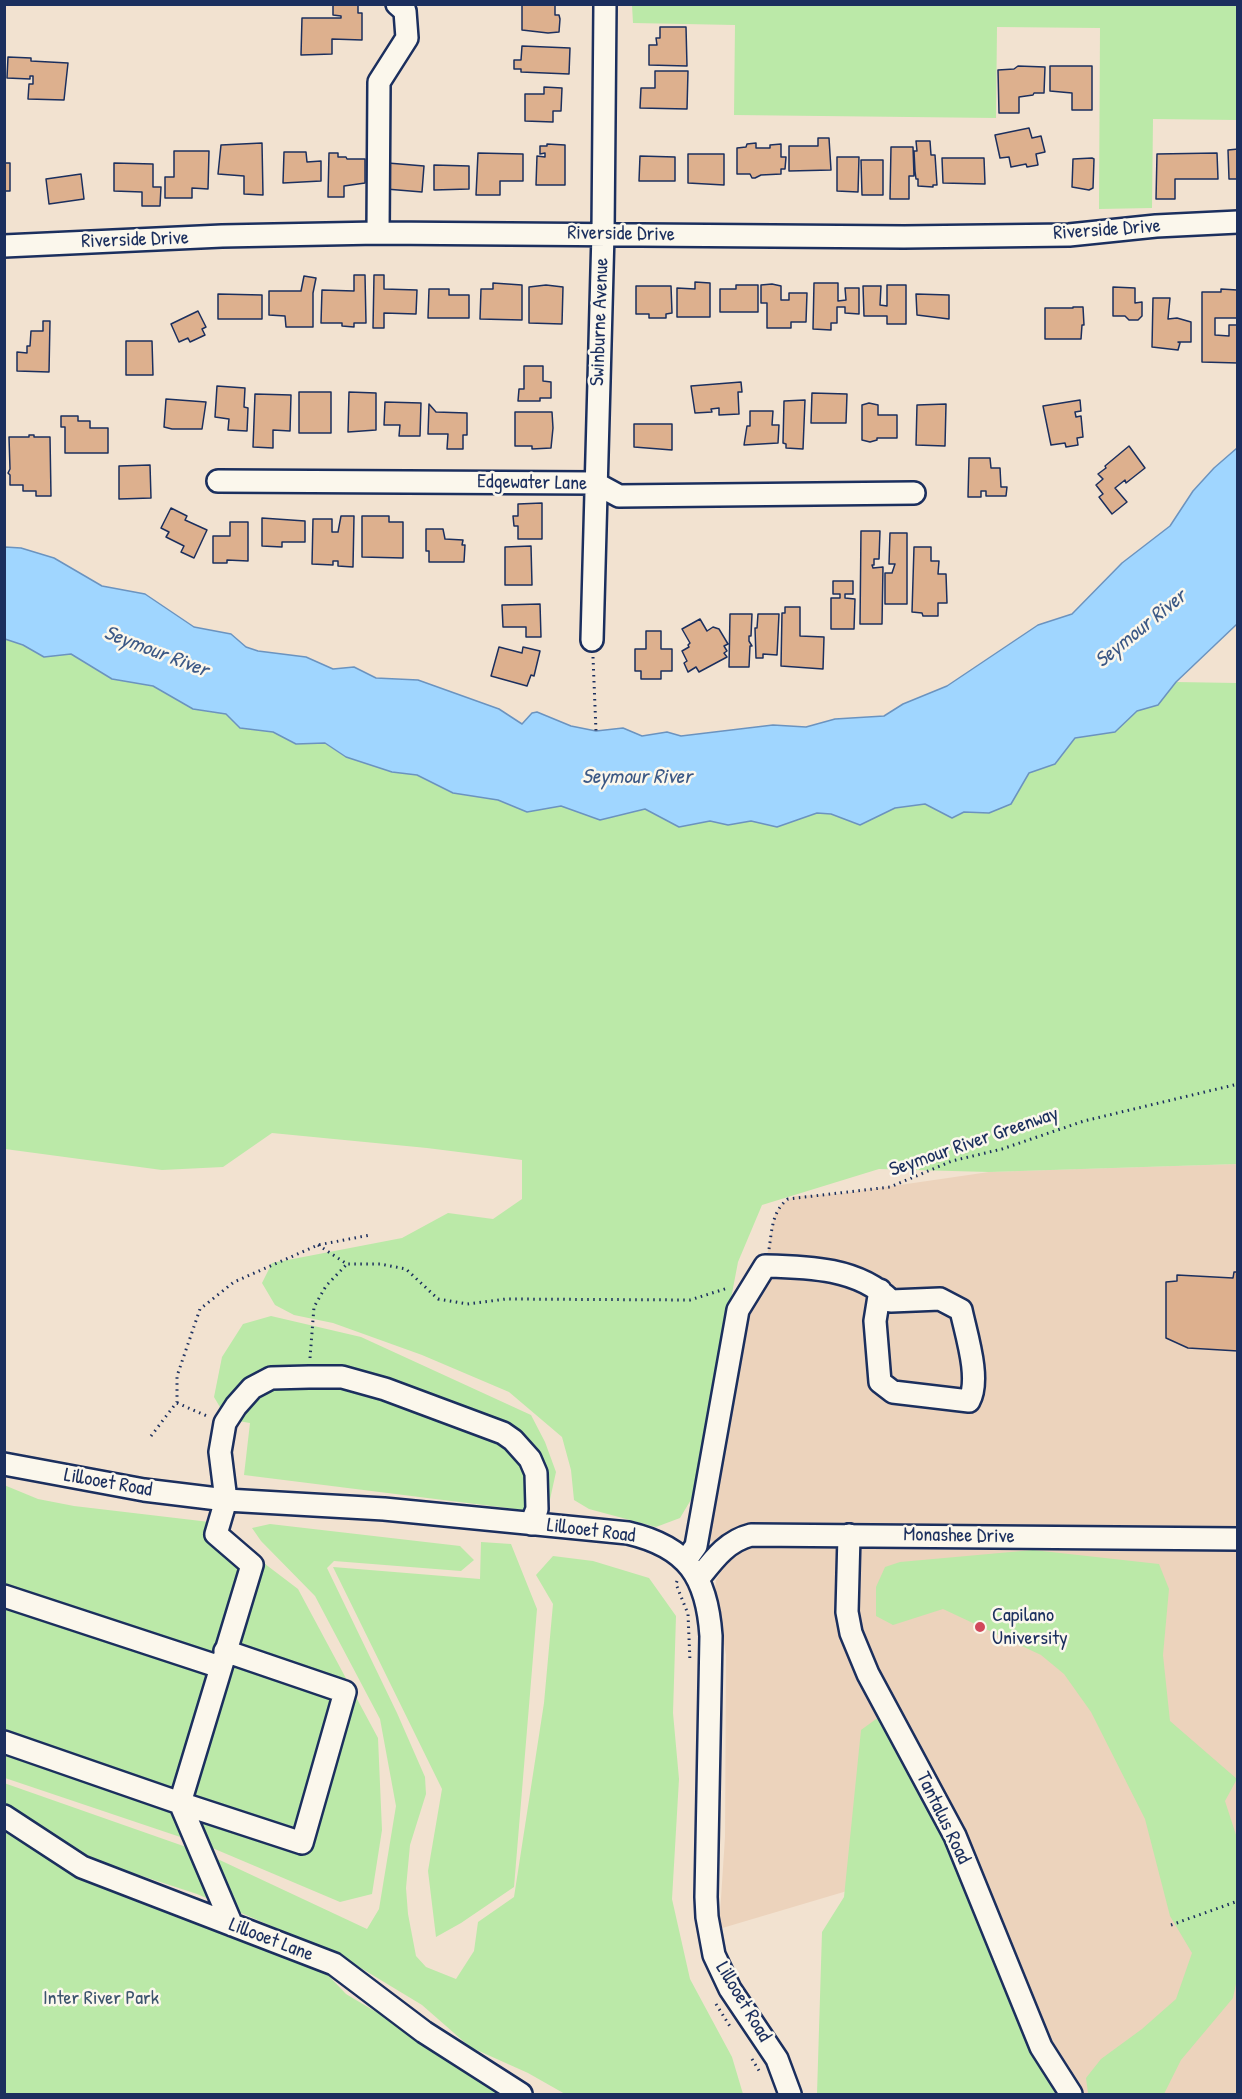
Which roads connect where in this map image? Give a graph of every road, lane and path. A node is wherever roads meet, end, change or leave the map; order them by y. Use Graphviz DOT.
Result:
graph roads {
  1 [pos="398,4"];
  2 [pos="605,4"];
  3 [pos="1238,222"];
  4 [pos="378,233"];
  5 [pos="603,233"];
  6 [pos="4,246"];
  7 [pos="218,481"];
  8 [pos="595,483"];
  9 [pos="914,493"];
  10 [pos="592,640"];
  11 [pos="596,731"];
  12 [pos="1238,1084"];
  13 [pos="370,1235"];
  14 [pos="318,1245"];
  15 [pos="347,1264"];
  16 [pos="765,1266"];
  17 [pos="751,1287"];
  18 [pos="880,1290"];
  19 [pos="309,1377"];
  20 [pos="177,1402"];
  21 [pos="225,1423"];
  22 [pos="151,1436"];
  23 [pos="4,1464"];
  24 [pos="226,1500"];
  25 [pos="531,1524"];
  26 [pos="849,1535"];
  27 [pos="1238,1539"];
  28 [pos="686,1560"];
  29 [pos="699,1578"];
  30 [pos="4,1596"];
  31 [pos="223,1659"];
  32 [pos="4,1742"];
  33 [pos="180,1803"];
  34 [pos="4,1816"];
  35 [pos="1238,1901"];
  36 [pos="232,1925"];
  37 [pos="1171,1925"];
  38 [pos="521,2094"];
  39 [pos="790,2094"];
  40 [pos="1071,2094"];
  1 -- 4 [label="street"];
  2 -- 5 [label="street, Swinburne Avenue"];
  3 -- 5 [label="street, Riverside Drive"];
  4 -- 5 [label="street, Riverside Drive"];
  4 -- 6 [label="street, Riverside Drive"];
  5 -- 8 [label="street, Swinburne Avenue"];
  7 -- 8 [label="street, Edgewater Lane"];
  8 -- 9 [label="street, Edgewater Lane"];
  8 -- 10 [label="street, Swinburne Avenue"];
  10 -- 11 [label="path"];
  12 -- 16 [label="path, Seymour River Greenway"];
  13 -- 14 [label="path"];
  14 -- 15 [label="path"];
  14 -- 20 [label="path"];
  15 -- 17 [label="path"];
  15 -- 19 [label="path"];
  16 -- 17 [label="street"];
  16 -- 18 [label="street"];
  17 -- 28 [label="street"];
  18 -- 18 [label="street"];
  19 -- 21 [label="street"];
  19 -- 25 [label="street"];
  20 -- 21 [label="path"];
  20 -- 22 [label="path"];
  21 -- 24 [label="street"];
  23 -- 24 [label="street, Lillooet Road"];
  24 -- 25 [label="street, Lillooet Road"];
  24 -- 31 [label="street"];
  25 -- 28 [label="street, Lillooet Road"];
  26 -- 27 [label="street, Monashee Drive"];
  26 -- 29 [label="street, Monashee Drive"];
  26 -- 40 [label="street, Tantalus Road"];
  28 -- 29 [label="street, Lillooet Road"];
  29 -- 39 [label="street, Lillooet Road"];
  30 -- 31 [label="street"];
  31 -- 33 [label="street"];
  31 -- 33 [label="street"];
  32 -- 33 [label="street"];
  33 -- 36 [label="street"];
  34 -- 36 [label="street, Lillooet Lane"];
  35 -- 37 [label="path"];
  36 -- 38 [label="street, Lillooet Lane"];
}
